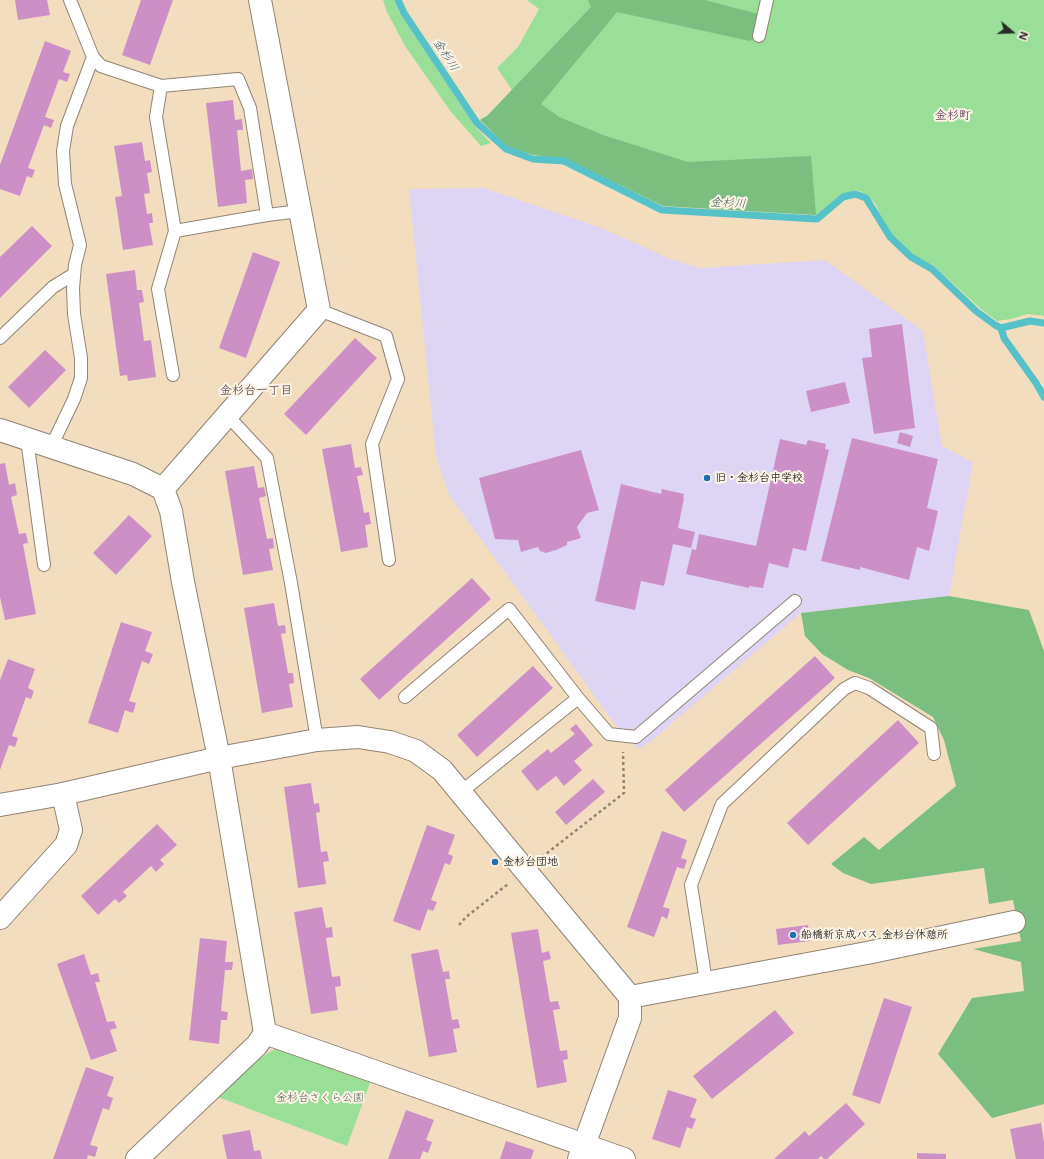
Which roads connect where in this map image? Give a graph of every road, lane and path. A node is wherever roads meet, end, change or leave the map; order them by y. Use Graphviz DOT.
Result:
graph roads {
  1 [pos="70,0"];
  2 [pos="260,0"];
  3 [pos="767,0"];
  4 [pos="759,36"];
  5 [pos="93,57"];
  6 [pos="161,86"];
  7 [pos="300,211"];
  8 [pos="267,215"];
  9 [pos="175,231"];
  10 [pos="74,274"];
  11 [pos="319,310"];
  12 [pos="0,338"];
  13 [pos="173,375"];
  14 [pos="228,416"];
  15 [pos="0,430"];
  16 [pos="27,438"];
  17 [pos="51,447"];
  18 [pos="163,489"];
  19 [pos="390,560"];
  20 [pos="44,565"];
  21 [pos="795,601"];
  22 [pos="405,697"];
  23 [pos="578,698"];
  24 [pos="623,735"];
  25 [pos="317,740"];
  26 [pos="934,754"];
  27 [pos="219,758"];
  28 [pos="461,792"];
  29 [pos="63,794"];
  30 [pos="0,805"];
  31 [pos="539,860"];
  32 [pos="508,883"];
  33 [pos="0,918"];
  34 [pos="1014,922"];
  35 [pos="459,925"];
  36 [pos="706,982"];
  37 [pos="630,997"];
  38 [pos="265,1033"];
  39 [pos="582,1152"];
  40 [pos="143,1157"];
  41 [pos="624,1159"];
  1 -- 5 [label="lane"];
  2 -- 7 [label="street"];
  3 -- 4 [label="lane"];
  5 -- 6 [label="lane"];
  5 -- 10 [label="lane"];
  6 -- 8 [label="lane"];
  6 -- 9 [label="lane"];
  7 -- 8 [label="lane"];
  7 -- 11 [label="street"];
  8 -- 9 [label="lane"];
  9 -- 13 [label="lane"];
  10 -- 12 [label="lane"];
  10 -- 17 [label="lane"];
  11 -- 14 [label="street"];
  11 -- 19 [label="lane"];
  14 -- 18 [label="street"];
  14 -- 25 [label="lane"];
  15 -- 16 [label="street"];
  16 -- 17 [label="street"];
  16 -- 20 [label="lane"];
  17 -- 18 [label="street"];
  18 -- 27 [label="street"];
  21 -- 24 [label="lane"];
  22 -- 23 [label="lane"];
  23 -- 24 [label="lane"];
  23 -- 28 [label="lane"];
  24 -- 31 [label="path"];
  25 -- 27 [label="street"];
  25 -- 28 [label="street"];
  26 -- 36 [label="lane"];
  27 -- 29 [label="street"];
  27 -- 38 [label="street"];
  28 -- 37 [label="street"];
  29 -- 30 [label="street"];
  29 -- 33 [label="street"];
  32 -- 35 [label="path"];
  34 -- 36 [label="street"];
  36 -- 37 [label="street"];
  37 -- 39 [label="street"];
  38 -- 39 [label="street"];
  38 -- 40 [label="street"];
  39 -- 41 [label="street"];
}
